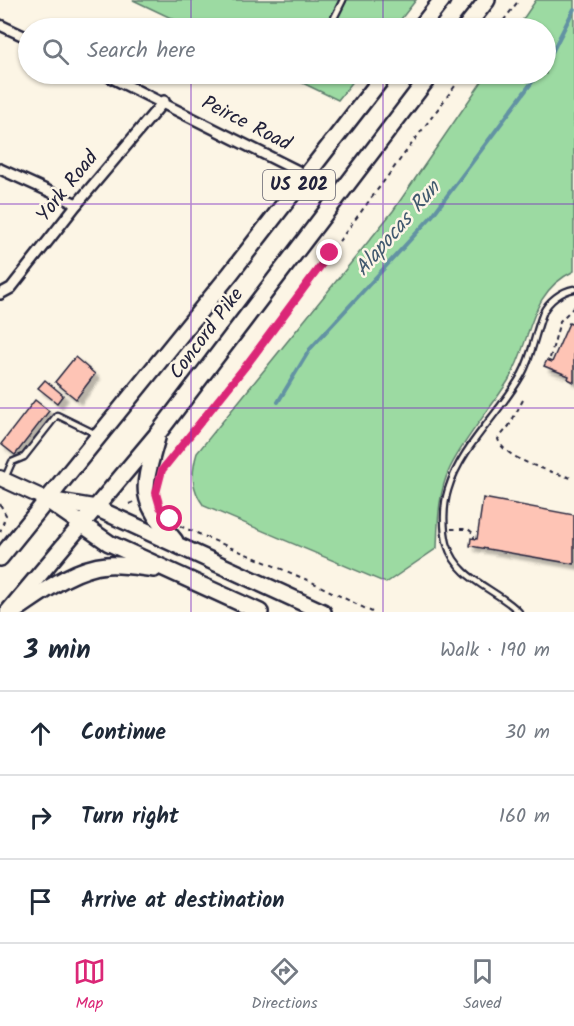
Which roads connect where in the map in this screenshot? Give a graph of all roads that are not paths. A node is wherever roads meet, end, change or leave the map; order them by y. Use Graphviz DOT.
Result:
graph roads {
  1 [pos="343,0"];
  2 [pos="442,0"];
  3 [pos="487,0"];
  4 [pos="334,18"];
  5 [pos="428,18"];
  6 [pos="473,18"];
  7 [pos="0,25"];
  8 [pos="18,34"];
  9 [pos="126,84"];
  10 [pos="377,84"];
  11 [pos="423,84"];
  12 [pos="164,101"];
  13 [pos="0,169"];
  14 [pos="306,175"];
  15 [pos="77,204"];
  16 [pos="574,289"];
  17 [pos="0,294"];
  18 [pos="159,432"];
  19 [pos="100,436"];
  20 [pos="2,479"];
  21 [pos="48,500"];
  22 [pos="96,508"];
  23 [pos="80,526"];
  24 [pos="179,545"];
  25 [pos="1,553"];
  26 [pos="166,570"];
  27 [pos="8,612"];
  28 [pos="13,612"];
  29 [pos="260,612"];
  30 [pos="323,612"];
  31 [pos="519,612"];
  1 -- 4 [label="lane"];
  2 -- 5 [label="highway"];
  3 -- 6 [label="highway"];
  7 -- 8 [label="street"];
  9 -- 12 [label="street, Peirce Road"];
  10 -- 14 [label="highway, Concord Pike / US 202"];
  11 -- 18 [label="highway, Concord Pike / US 202"];
  12 -- 14 [label="street, Peirce Road"];
  12 -- 15 [label="street, York Road"];
  13 -- 15 [label="street"];
  14 -- 19 [label="highway, Concord Pike / US 202"];
  15 -- 17 [label="street, York Road"];
  16 -- 31 [label="lane"];
  18 -- 22 [label="highway, Concord Pike / US 202"];
  18 -- 24 [label="highway"];
  19 -- 20 [label="lane"];
  19 -- 21 [label="highway, Concord Pike / US 202"];
  20 -- 21 [label="main road"];
  21 -- 22 [label="highway"];
  21 -- 23 [label="highway"];
  21 -- 25 [label="highway, Concord Pike / US 202"];
  22 -- 23 [label="highway, Concord Pike / US 202"];
  22 -- 24 [label="highway"];
  23 -- 26 [label="highway"];
  23 -- 27 [label="highway, Concord Pike / US 202"];
  24 -- 30 [label="highway"];
  26 -- 28 [label="highway"];
  26 -- 29 [label="highway"];
}
